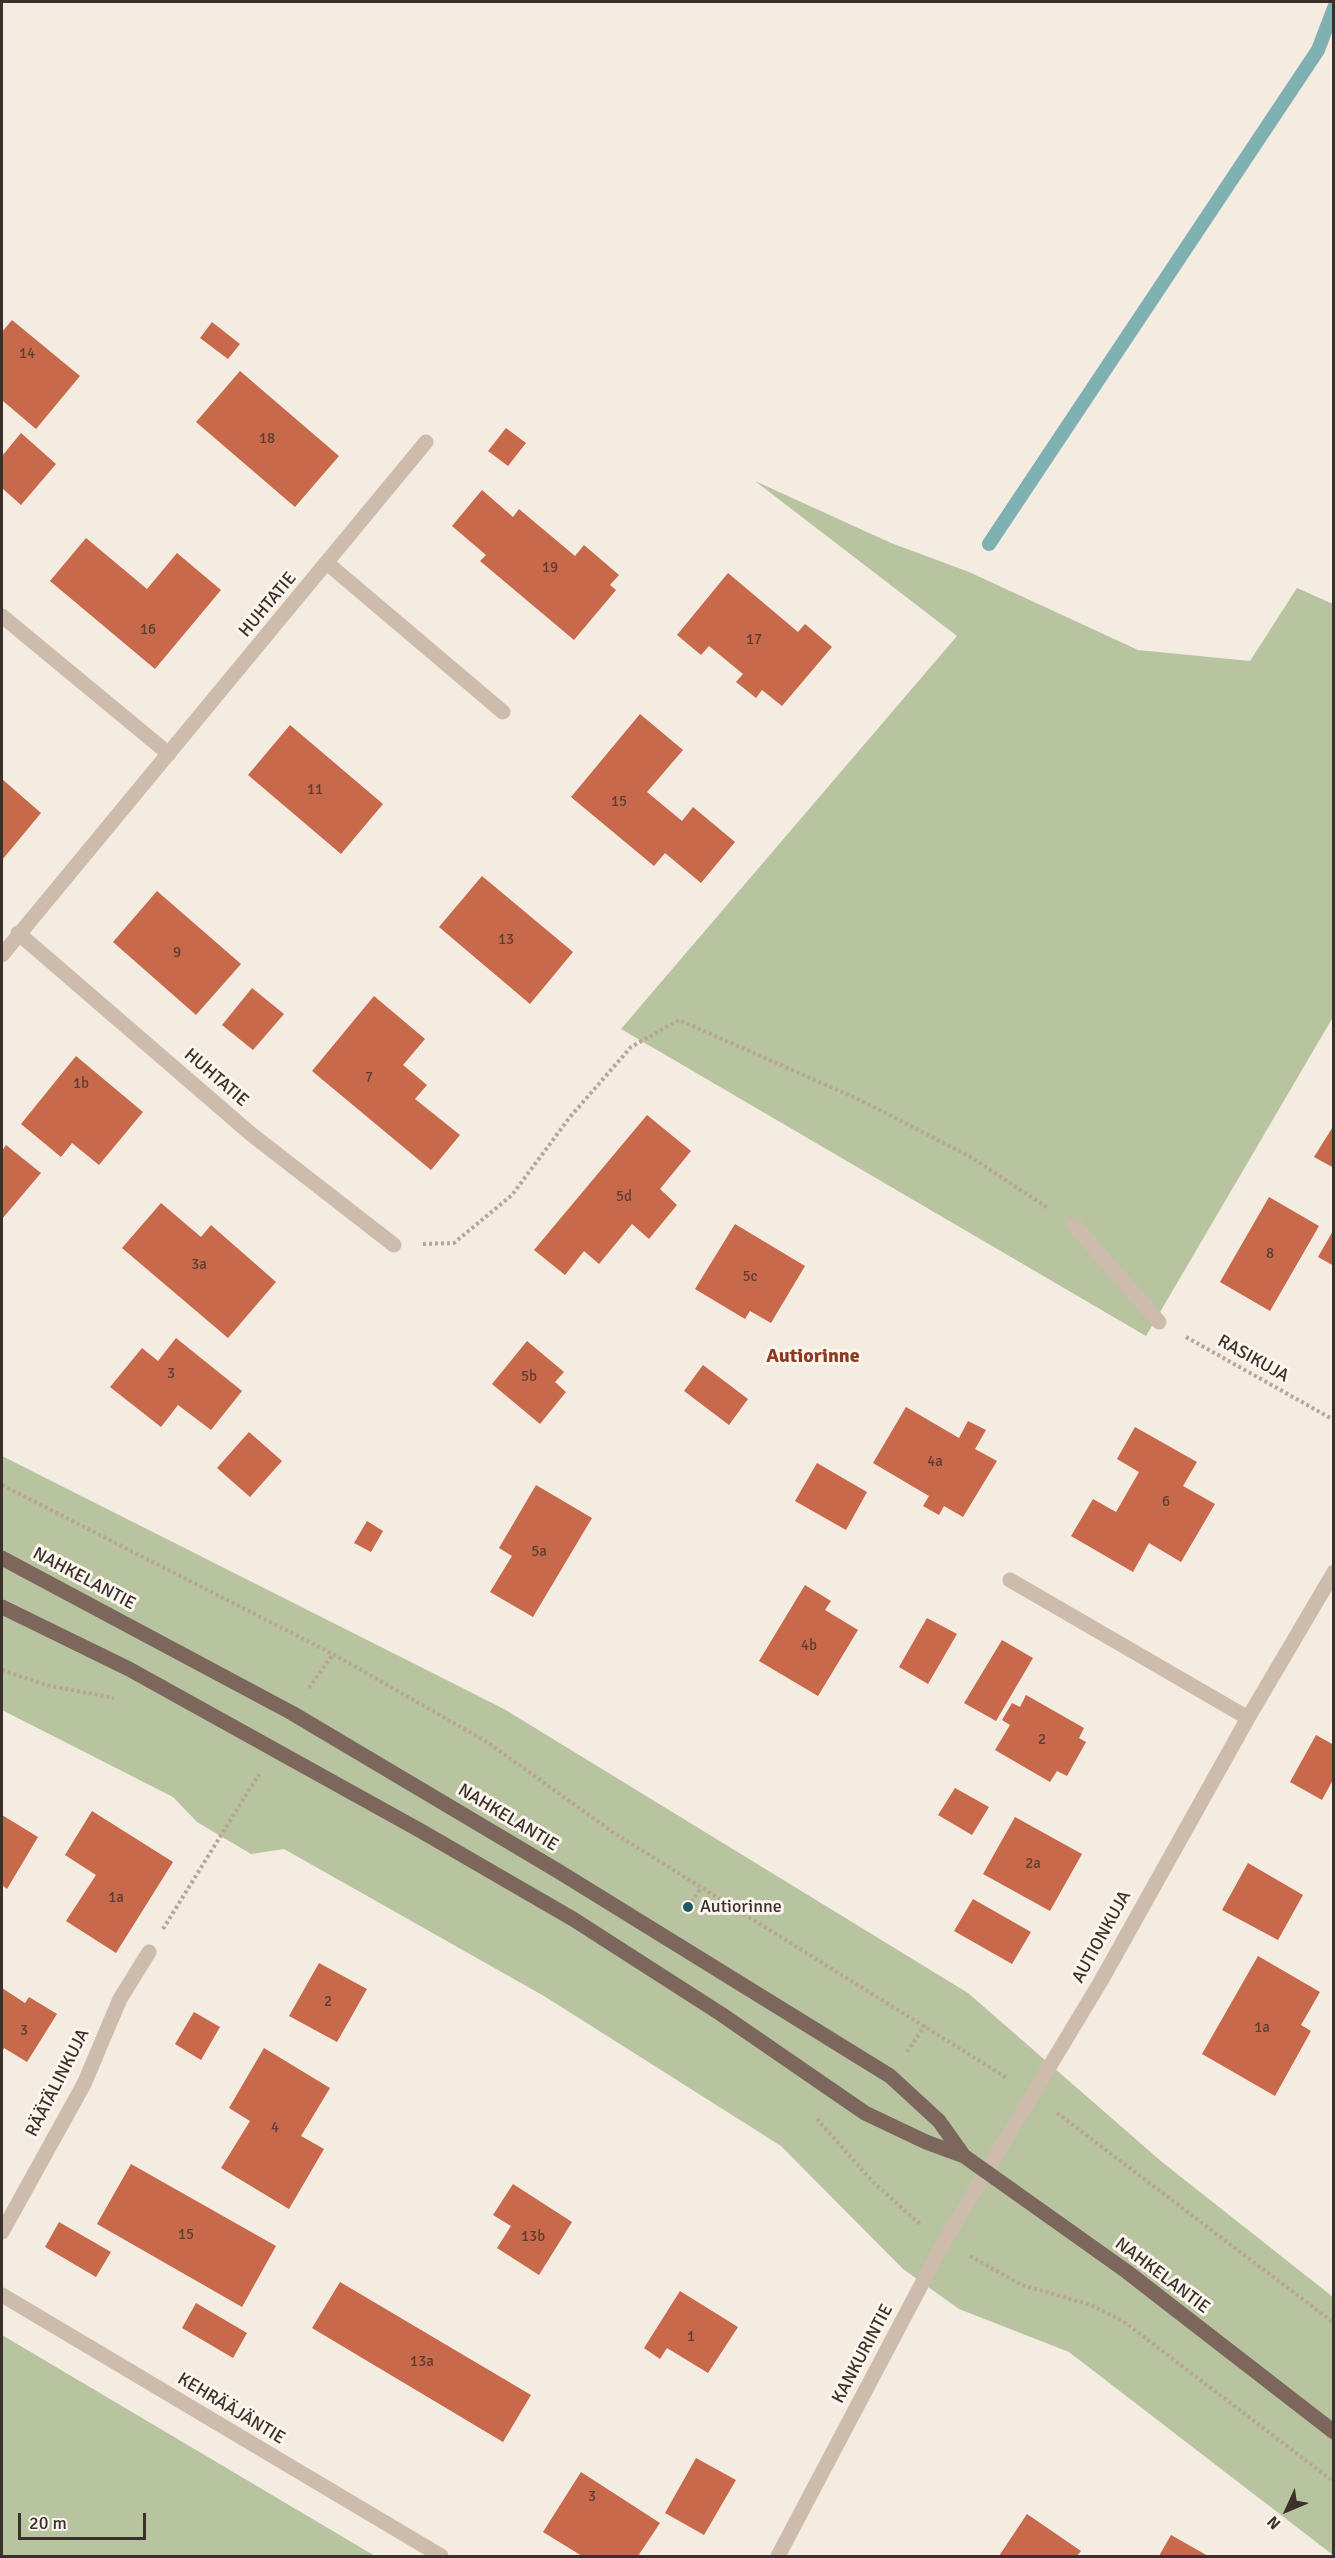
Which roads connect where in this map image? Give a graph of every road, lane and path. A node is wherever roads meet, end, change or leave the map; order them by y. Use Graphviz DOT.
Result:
graph roads {
  1 [pos="426,442"];
  2 [pos="327,563"];
  3 [pos="2,616"];
  4 [pos="503,712"];
  5 [pos="169,754"];
  6 [pos="18,933"];
  7 [pos="2,955"];
  8 [pos="1074,1226"];
  9 [pos="394,1245"];
  10 [pos="1159,1322"];
  11 [pos="1334,1420"];
  12 [pos="2,1485"];
  13 [pos="2,1558"];
  14 [pos="1334,1572"];
  15 [pos="1010,1580"];
  16 [pos="2,1607"];
  17 [pos="333,1654"];
  18 [pos="2,1670"];
  19 [pos="125,1701"];
  20 [pos="292,1713"];
  21 [pos="1248,1718"];
  22 [pos="271,1750"];
  23 [pos="248,1769"];
  24 [pos="258,1775"];
  25 [pos="268,1780"];
  26 [pos="701,1888"];
  27 [pos="688,1907"];
  28 [pos="149,1952"];
  29 [pos="1031,2094"];
  30 [pos="815,2117"];
  31 [pos="964,2156"];
  32 [pos="985,2172"];
  33 [pos="2,2232"];
  34 [pos="945,2240"];
  35 [pos="2,2295"];
  36 [pos="1334,2323"];
  37 [pos="1334,2432"];
  38 [pos="1334,2482"];
  39 [pos="441,2556"];
  40 [pos="777,2556"];
  1 -- 2 [label="street, HUHTATIE"];
  2 -- 4 [label="street"];
  2 -- 5 [label="street, HUHTATIE"];
  3 -- 5 [label="street"];
  5 -- 6 [label="street, HUHTATIE"];
  6 -- 7 [label="street, HUHTATIE"];
  6 -- 9 [label="street, HUHTATIE"];
  8 -- 9 [label="path"];
  8 -- 10 [label="street"];
  10 -- 11 [label="path, RASIKUJA"];
  12 -- 17 [label="path"];
  13 -- 20 [label="main road, NAHKELANTIE"];
  14 -- 21 [label="street, AUTIONKUJA"];
  15 -- 21 [label="street"];
  16 -- 22 [label="main road, NAHKELANTIE"];
  17 -- 20 [label="path"];
  17 -- 26 [label="path"];
  18 -- 19 [label="path"];
  20 -- 31 [label="main road, NAHKELANTIE"];
  21 -- 29 [label="street, AUTIONKUJA"];
  22 -- 24 [label="path"];
  22 -- 31 [label="main road, NAHKELANTIE"];
  23 -- 24 [label="path"];
  24 -- 25 [label="path"];
  24 -- 28 [label="path"];
  26 -- 27 [label="path"];
  26 -- 29 [label="path"];
  28 -- 33 [label="street, RÄÄTÄLINKUJA"];
  29 -- 32 [label="street, AUTIONKUJA"];
  29 -- 36 [label="path"];
  30 -- 34 [label="path"];
  31 -- 32 [label="main road, NAHKELANTIE"];
  32 -- 34 [label="street, KANKURINTIE"];
  32 -- 37 [label="main road, NAHKELANTIE"];
  34 -- 38 [label="path"];
  34 -- 40 [label="street, KANKURINTIE"];
  35 -- 39 [label="street, KEHRÄÄJÄNTIE"];
}
